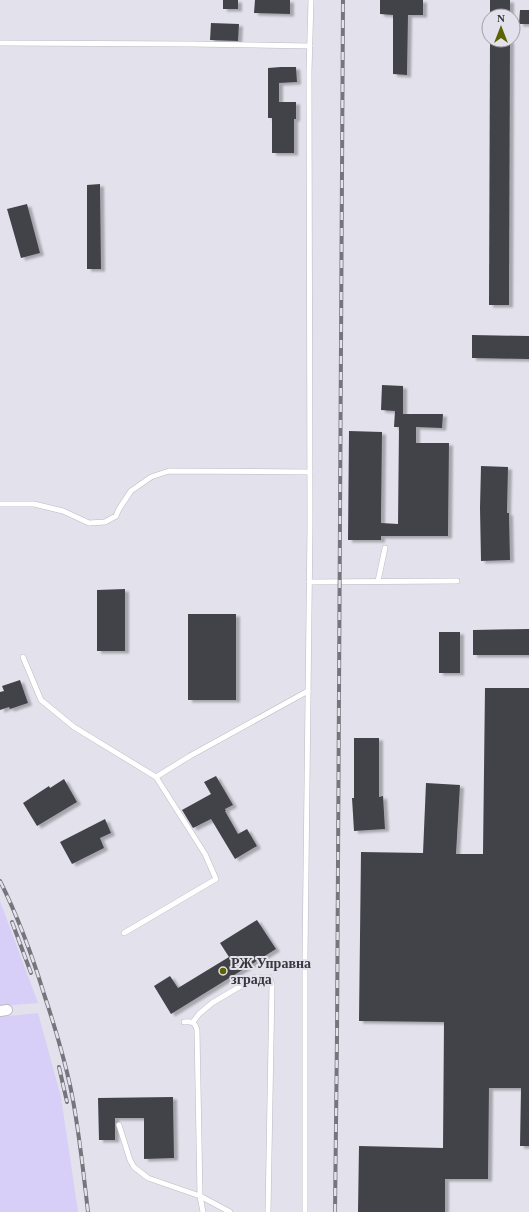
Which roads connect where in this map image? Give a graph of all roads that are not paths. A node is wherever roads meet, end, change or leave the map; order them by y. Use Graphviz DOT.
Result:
graph roads {
  1 [pos="311,0"];
  2 [pos="0,43"];
  3 [pos="310,46"];
  4 [pos="310,472"];
  5 [pos="0,504"];
  6 [pos="385,548"];
  7 [pos="378,581"];
  8 [pos="457,581"];
  9 [pos="309,582"];
  10 [pos="23,657"];
  11 [pos="308,692"];
  12 [pos="156,777"];
  13 [pos="124,933"];
  14 [pos="184,1022"];
  15 [pos="193,1022"];
  16 [pos="119,1125"];
  17 [pos="200,1196"];
  18 [pos="203,1212"];
  19 [pos="230,1212"];
  20 [pos="268,1212"];
  21 [pos="305,1212"];
  1 -- 3 [label="lane"];
  2 -- 3 [label="lane"];
  3 -- 4 [label="lane"];
  4 -- 5 [label="lane"];
  4 -- 9 [label="lane"];
  6 -- 7 [label="lane"];
  7 -- 8 [label="lane"];
  7 -- 9 [label="lane"];
  9 -- 11 [label="lane"];
  10 -- 12 [label="lane"];
  11 -- 12 [label="lane"];
  11 -- 21 [label="lane"];
  12 -- 13 [label="lane"];
  14 -- 15 [label="lane"];
  15 -- 17 [label="lane"];
  15 -- 20 [label="lane"];
  16 -- 17 [label="lane"];
  17 -- 18 [label="lane"];
  17 -- 19 [label="lane"];
}
